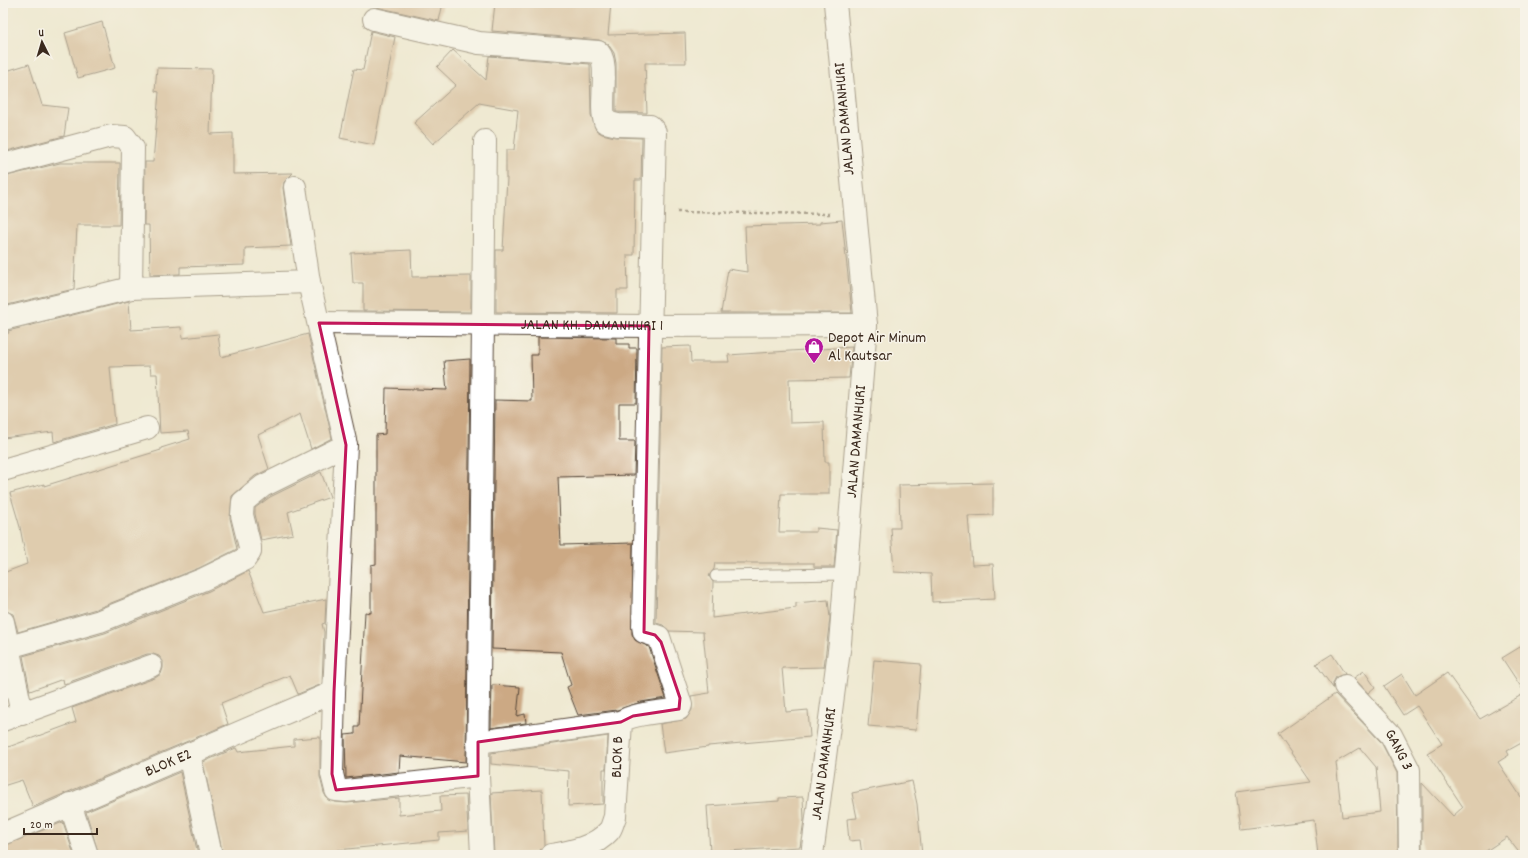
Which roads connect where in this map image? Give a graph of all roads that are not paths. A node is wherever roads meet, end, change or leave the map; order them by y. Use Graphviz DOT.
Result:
graph roads {
  1 [pos="835,3"];
  2 [pos="374,19"];
  3 [pos="485,141"];
  4 [pos="3,165"];
  5 [pos="295,187"];
  6 [pos="309,282"];
  7 [pos="131,288"];
  8 [pos="3,319"];
  9 [pos="319,323"];
  10 [pos="484,324"];
  11 [pos="866,325"];
  12 [pos="649,326"];
  13 [pos="147,428"];
  14 [pos="346,445"];
  15 [pos="3,470"];
  16 [pos="846,574"];
  17 [pos="716,576"];
  18 [pos="3,622"];
  19 [pos="9,647"];
  20 [pos="151,666"];
  21 [pos="1345,686"];
  22 [pos="334,692"];
  23 [pos="12,717"];
  24 [pos="621,722"];
  25 [pos="478,742"];
  26 [pos="189,754"];
  27 [pos="478,776"];
  28 [pos="70,804"];
  29 [pos="3,834"];
  30 [pos="87,855"];
  31 [pos="211,855"];
  32 [pos="482,855"];
  33 [pos="551,855"];
  34 [pos="812,855"];
  35 [pos="1410,855"];
  1 -- 11 [label="street, JALAN DAMANHURI"];
  2 -- 12 [label="street"];
  3 -- 10 [label="street"];
  4 -- 7 [label="street"];
  5 -- 6 [label="street"];
  6 -- 7 [label="street"];
  6 -- 9 [label="street"];
  7 -- 8 [label="street"];
  9 -- 10 [label="street, JALAN KH. DAMANHURI 1"];
  9 -- 14 [label="street"];
  10 -- 12 [label="street, JALAN KH. DAMANHURI 1"];
  10 -- 25 [label="street"];
  11 -- 12 [label="street, JALAN KH. DAMANHURI 1"];
  11 -- 16 [label="street, JALAN DAMANHURI"];
  12 -- 24 [label="street, BLOK B"];
  13 -- 15 [label="street"];
  14 -- 19 [label="street"];
  14 -- 22 [label="street"];
  16 -- 17 [label="lane"];
  16 -- 34 [label="street, JALAN DAMANHURI"];
  18 -- 19 [label="street"];
  19 -- 23 [label="street"];
  20 -- 23 [label="street"];
  21 -- 35 [label="street, GANG 3"];
  22 -- 26 [label="street, BLOK E2"];
  22 -- 27 [label="street"];
  24 -- 25 [label="street"];
  24 -- 33 [label="street, BLOK B"];
  25 -- 27 [label="street"];
  26 -- 28 [label="street, BLOK E2"];
  26 -- 31 [label="street"];
  27 -- 32 [label="street"];
  28 -- 29 [label="street, BLOK E2"];
  28 -- 30 [label="street"];
}
